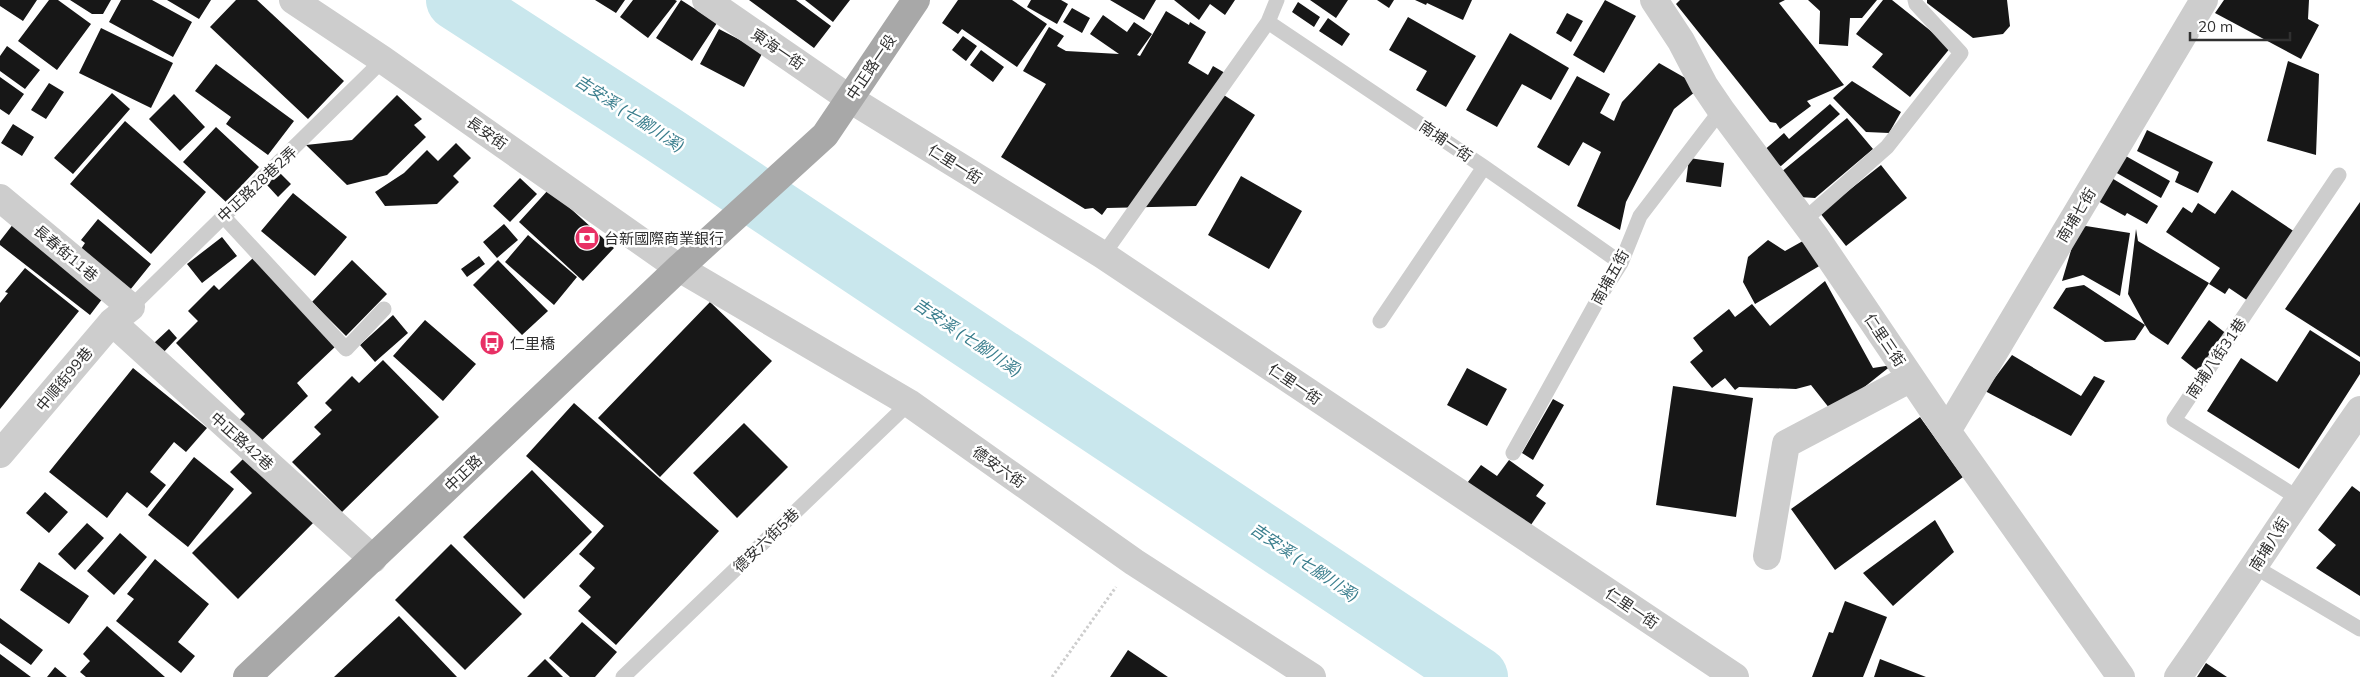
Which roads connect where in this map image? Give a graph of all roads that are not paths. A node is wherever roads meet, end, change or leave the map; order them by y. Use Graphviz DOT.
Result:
graph roads {
  1 [pos="293,0"];
  2 [pos="706,0"];
  3 [pos="916,0"];
  4 [pos="1277,0"];
  5 [pos="1654,0"];
  6 [pos="1916,0"];
  7 [pos="2204,0"];
  8 [pos="1268,22"];
  9 [pos="383,60"];
  10 [pos="850,99"];
  11 [pos="1721,110"];
  12 [pos="1484,167"];
  13 [pos="2339,175"];
  14 [pos="0,198"];
  15 [pos="223,216"];
  16 [pos="1803,221"];
  17 [pos="1103,255"];
  18 [pos="1621,262"];
  19 [pos="678,268"];
  20 [pos="384,309"];
  21 [pos="122,315"];
  22 [pos="1380,321"];
  23 [pos="1911,378"];
  24 [pos="908,404"];
  25 [pos="2360,410"];
  26 [pos="1947,431"];
  27 [pos="1513,453"];
  28 [pos="0,454"];
  29 [pos="2298,498"];
  30 [pos="1767,556"];
  31 [pos="372,559"];
  32 [pos="2255,567"];
  33 [pos="2360,629"];
  34 [pos="247,677"];
  35 [pos="623,677"];
  36 [pos="1312,677"];
  37 [pos="1735,677"];
  38 [pos="2121,677"];
  39 [pos="2178,677"];
  1 -- 9 [label="street, 長安街"];
  2 -- 10 [label="street, 東海一街"];
  3 -- 10 [label="main road, 中正路一段"];
  4 -- 8 [label="lane"];
  5 -- 11 [label="street, 仁里三街"];
  6 -- 16 [label="lane"];
  7 -- 26 [label="street, 南埔七街"];
  8 -- 12 [label="lane, 南埔一街"];
  8 -- 17 [label="lane"];
  9 -- 15 [label="lane, 中正路28巷2弄"];
  9 -- 19 [label="street, 長安街"];
  10 -- 17 [label="street, 仁里一街"];
  10 -- 19 [label="main road, 中正路一段"];
  11 -- 16 [label="street, 仁里三街"];
  11 -- 18 [label="lane, 南埔五街"];
  12 -- 18 [label="lane, 南埔一街"];
  12 -- 22 [label="lane"];
  13 -- 29 [label="lane, 南埔八街31巷"];
  14 -- 21 [label="street, 長春街11巷"];
  15 -- 20 [label="lane"];
  15 -- 21 [label="lane, 中正路28巷2弄"];
  16 -- 23 [label="street, 仁里三街"];
  17 -- 37 [label="street, 仁里一街"];
  18 -- 27 [label="lane, 南埔五街"];
  19 -- 24 [label="street, 德安六街"];
  19 -- 31 [label="main road, 中正路"];
  21 -- 28 [label="street, 中順街99巷"];
  21 -- 31 [label="street, 中正路42巷"];
  23 -- 26 [label="street, 仁里三街"];
  23 -- 30 [label="street"];
  24 -- 35 [label="lane, 德安六街5巷"];
  24 -- 36 [label="street, 德安六街"];
  25 -- 29 [label="street, 南埔八街"];
  26 -- 38 [label="street, 仁里三街"];
  29 -- 32 [label="street, 南埔八街"];
  31 -- 34 [label="main road, 中正路"];
  32 -- 33 [label="lane"];
  32 -- 39 [label="street, 南埔八街"];
}
